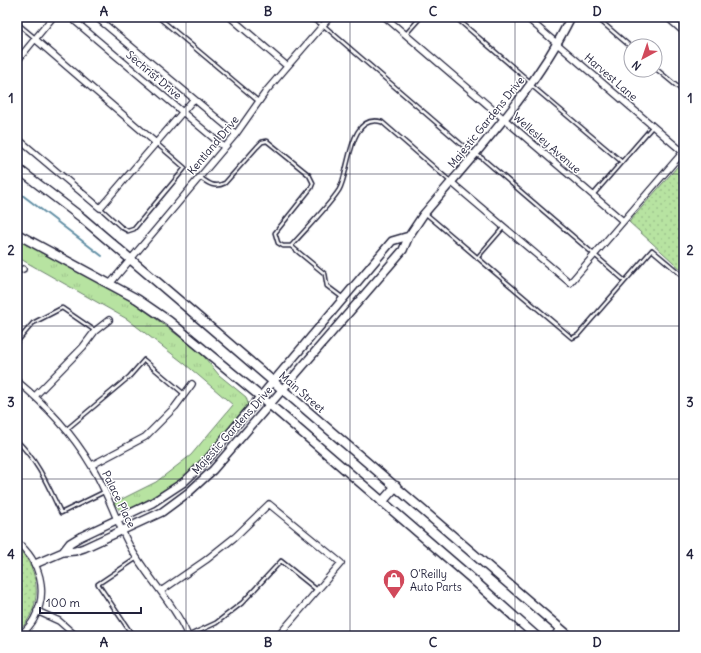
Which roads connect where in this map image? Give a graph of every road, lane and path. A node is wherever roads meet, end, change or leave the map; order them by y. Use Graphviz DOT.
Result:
graph roads {
  1 [pos="53,17"];
  2 [pos="70,17"];
  3 [pos="96,17"];
  4 [pos="158,17"];
  5 [pos="230,17"];
  6 [pos="308,17"];
  7 [pos="330,17"];
  8 [pos="385,17"];
  9 [pos="421,17"];
  10 [pos="455,17"];
  11 [pos="526,17"];
  12 [pos="571,17"];
  13 [pos="596,17"];
  14 [pos="667,17"];
  15 [pos="17,23"];
  16 [pos="323,25"];
  17 [pos="684,32"];
  18 [pos="406,35"];
  19 [pos="35,39"];
  20 [pos="623,40"];
  21 [pos="557,44"];
  22 [pos="17,61"];
  23 [pos="287,66"];
  24 [pos="663,75"];
  25 [pos="531,85"];
  26 [pos="684,92"];
  27 [pos="193,100"];
  28 [pos="258,101"];
  29 [pos="182,112"];
  30 [pos="504,119"];
  31 [pos="653,126"];
  32 [pos="236,134"];
  33 [pos="17,138"];
  34 [pos="156,143"];
  35 [pos="224,148"];
  36 [pos="683,152"];
  37 [pos="475,154"];
  38 [pos="622,162"];
  39 [pos="17,168"];
  40 [pos="199,177"];
  41 [pos="451,182"];
  42 [pos="593,195"];
  43 [pos="100,208"];
  44 [pos="425,213"];
  45 [pos="623,221"];
  46 [pos="504,227"];
  47 [pos="17,234"];
  48 [pos="409,236"];
  49 [pos="291,246"];
  50 [pos="595,254"];
  51 [pos="477,258"];
  52 [pos="130,259"];
  53 [pos="684,277"];
  54 [pos="625,281"];
  55 [pos="109,285"];
  56 [pos="343,298"];
  57 [pos="354,307"];
  58 [pos="109,320"];
  59 [pos="95,331"];
  60 [pos="17,342"];
  61 [pos="17,381"];
  62 [pos="273,381"];
  63 [pos="192,384"];
  64 [pos="283,389"];
  65 [pos="184,394"];
  66 [pos="35,396"];
  67 [pos="260,397"];
  68 [pos="270,405"];
  69 [pos="66,429"];
  70 [pos="17,441"];
  71 [pos="92,465"];
  72 [pos="396,486"];
  73 [pos="105,492"];
  74 [pos="382,502"];
  75 [pos="118,518"];
  76 [pos="123,530"];
  77 [pos="17,542"];
  78 [pos="63,552"];
  79 [pos="137,558"];
  80 [pos="35,564"];
  81 [pos="317,590"];
  82 [pos="161,591"];
  83 [pos="37,611"];
  84 [pos="560,628"];
  85 [pos="20,636"];
  86 [pos="76,636"];
  87 [pos="132,636"];
  88 [pos="188,636"];
  89 [pos="278,636"];
  90 [pos="536,636"];
  91 [pos="554,636"];
  92 [pos="569,636"];
  1 -- 19 [label="street"];
  2 -- 29 [label="street, Sechrist Drive"];
  3 -- 27 [label="street, Sechrist Drive"];
  4 -- 28 [label="lane"];
  5 -- 23 [label="street"];
  6 -- 16 [label="lane"];
  7 -- 16 [label="street, Kentland Drive"];
  8 -- 18 [label="street, Wellesley Avenue"];
  9 -- 18 [label="lane"];
  10 -- 25 [label="lane"];
  11 -- 21 [label="street, Harvest Lane"];
  12 -- 21 [label="street, Majestic Gardens Drive"];
  13 -- 20 [label="lane"];
  14 -- 17 [label="street"];
  15 -- 19 [label="lane"];
  16 -- 23 [label="street, Kentland Drive"];
  16 -- 37 [label="lane"];
  18 -- 30 [label="street, Wellesley Avenue"];
  19 -- 22 [label="street"];
  19 -- 34 [label="street"];
  21 -- 25 [label="street, Majestic Gardens Drive"];
  21 -- 31 [label="street, Harvest Lane"];
  23 -- 28 [label="street, Kentland Drive"];
  24 -- 26 [label="lane"];
  25 -- 30 [label="street, Majestic Gardens Drive"];
  25 -- 38 [label="lane"];
  27 -- 29 [label="street"];
  27 -- 32 [label="street, Sechrist Drive"];
  28 -- 32 [label="street, Kentland Drive"];
  29 -- 34 [label="street"];
  29 -- 35 [label="street, Sechrist Drive"];
  30 -- 37 [label="street, Majestic Gardens Drive"];
  30 -- 42 [label="street, Wellesley Avenue"];
  31 -- 36 [label="street, Harvest Lane"];
  31 -- 38 [label="lane"];
  32 -- 35 [label="street, Kentland Drive"];
  33 -- 43 [label="street"];
  34 -- 43 [label="street"];
  34 -- 43 [label="lane"];
  35 -- 40 [label="street, Kentland Drive"];
  36 -- 45 [label="street"];
  37 -- 41 [label="street, Majestic Gardens Drive"];
  37 -- 50 [label="lane"];
  38 -- 42 [label="lane"];
  39 -- 52 [label="main road, Main Street"];
  40 -- 49 [label="lane"];
  40 -- 52 [label="street, Kentland Drive"];
  41 -- 44 [label="street, Majestic Gardens Drive"];
  41 -- 46 [label="street"];
  41 -- 49 [label="lane"];
  42 -- 45 [label="street, Wellesley Avenue"];
  44 -- 48 [label="street, Majestic Gardens Drive"];
  44 -- 51 [label="lane"];
  45 -- 50 [label="street"];
  46 -- 50 [label="street"];
  46 -- 51 [label="lane"];
  47 -- 55 [label="main road"];
  48 -- 56 [label="street, Majestic Gardens Drive"];
  48 -- 57 [label="street, Majestic Gardens Drive"];
  49 -- 56 [label="lane"];
  50 -- 54 [label="lane"];
  51 -- 54 [label="lane"];
  52 -- 55 [label="street, Kentland Drive"];
  52 -- 62 [label="main road, Main Street"];
  53 -- 54 [label="lane"];
  55 -- 67 [label="main road"];
  56 -- 57 [label="street"];
  56 -- 62 [label="street, Majestic Gardens Drive"];
  57 -- 64 [label="street, Majestic Gardens Drive"];
  58 -- 59 [label="street"];
  59 -- 60 [label="lane"];
  59 -- 66 [label="street"];
  61 -- 66 [label="street, Palace Place"];
  62 -- 64 [label="main road, Main Street"];
  62 -- 67 [label="street, Majestic Gardens Drive"];
  63 -- 65 [label="street"];
  64 -- 68 [label="street, Majestic Gardens Drive"];
  64 -- 72 [label="main road, Main Street"];
  65 -- 69 [label="lane"];
  65 -- 71 [label="street"];
  66 -- 69 [label="street, Palace Place"];
  67 -- 68 [label="main road"];
  67 -- 75 [label="street, Majestic Gardens Drive"];
  68 -- 74 [label="main road"];
  68 -- 76 [label="street, Majestic Gardens Drive"];
  69 -- 71 [label="street, Palace Place"];
  70 -- 73 [label="lane"];
  71 -- 73 [label="street, Palace Place"];
  72 -- 74 [label="main road"];
  72 -- 84 [label="main road, Main Street"];
  73 -- 75 [label="street, Palace Place"];
  74 -- 90 [label="main road"];
  75 -- 76 [label="street, Palace Place"];
  75 -- 78 [label="street, Majestic Gardens Drive"];
  76 -- 78 [label="street, Majestic Gardens Drive"];
  76 -- 79 [label="street, Palace Place"];
  77 -- 80 [label="street"];
  78 -- 80 [label="street, Majestic Gardens Drive"];
  79 -- 82 [label="street, Palace Place"];
  79 -- 87 [label="lane"];
  80 -- 83 [label="street"];
  81 -- 82 [label="street"];
  81 -- 88 [label="lane"];
  81 -- 89 [label="street"];
  82 -- 88 [label="street, Palace Place"];
  83 -- 85 [label="street"];
  83 -- 86 [label="street"];
  84 -- 91 [label="street"];
  84 -- 92 [label="main road, Main Street"];
}
